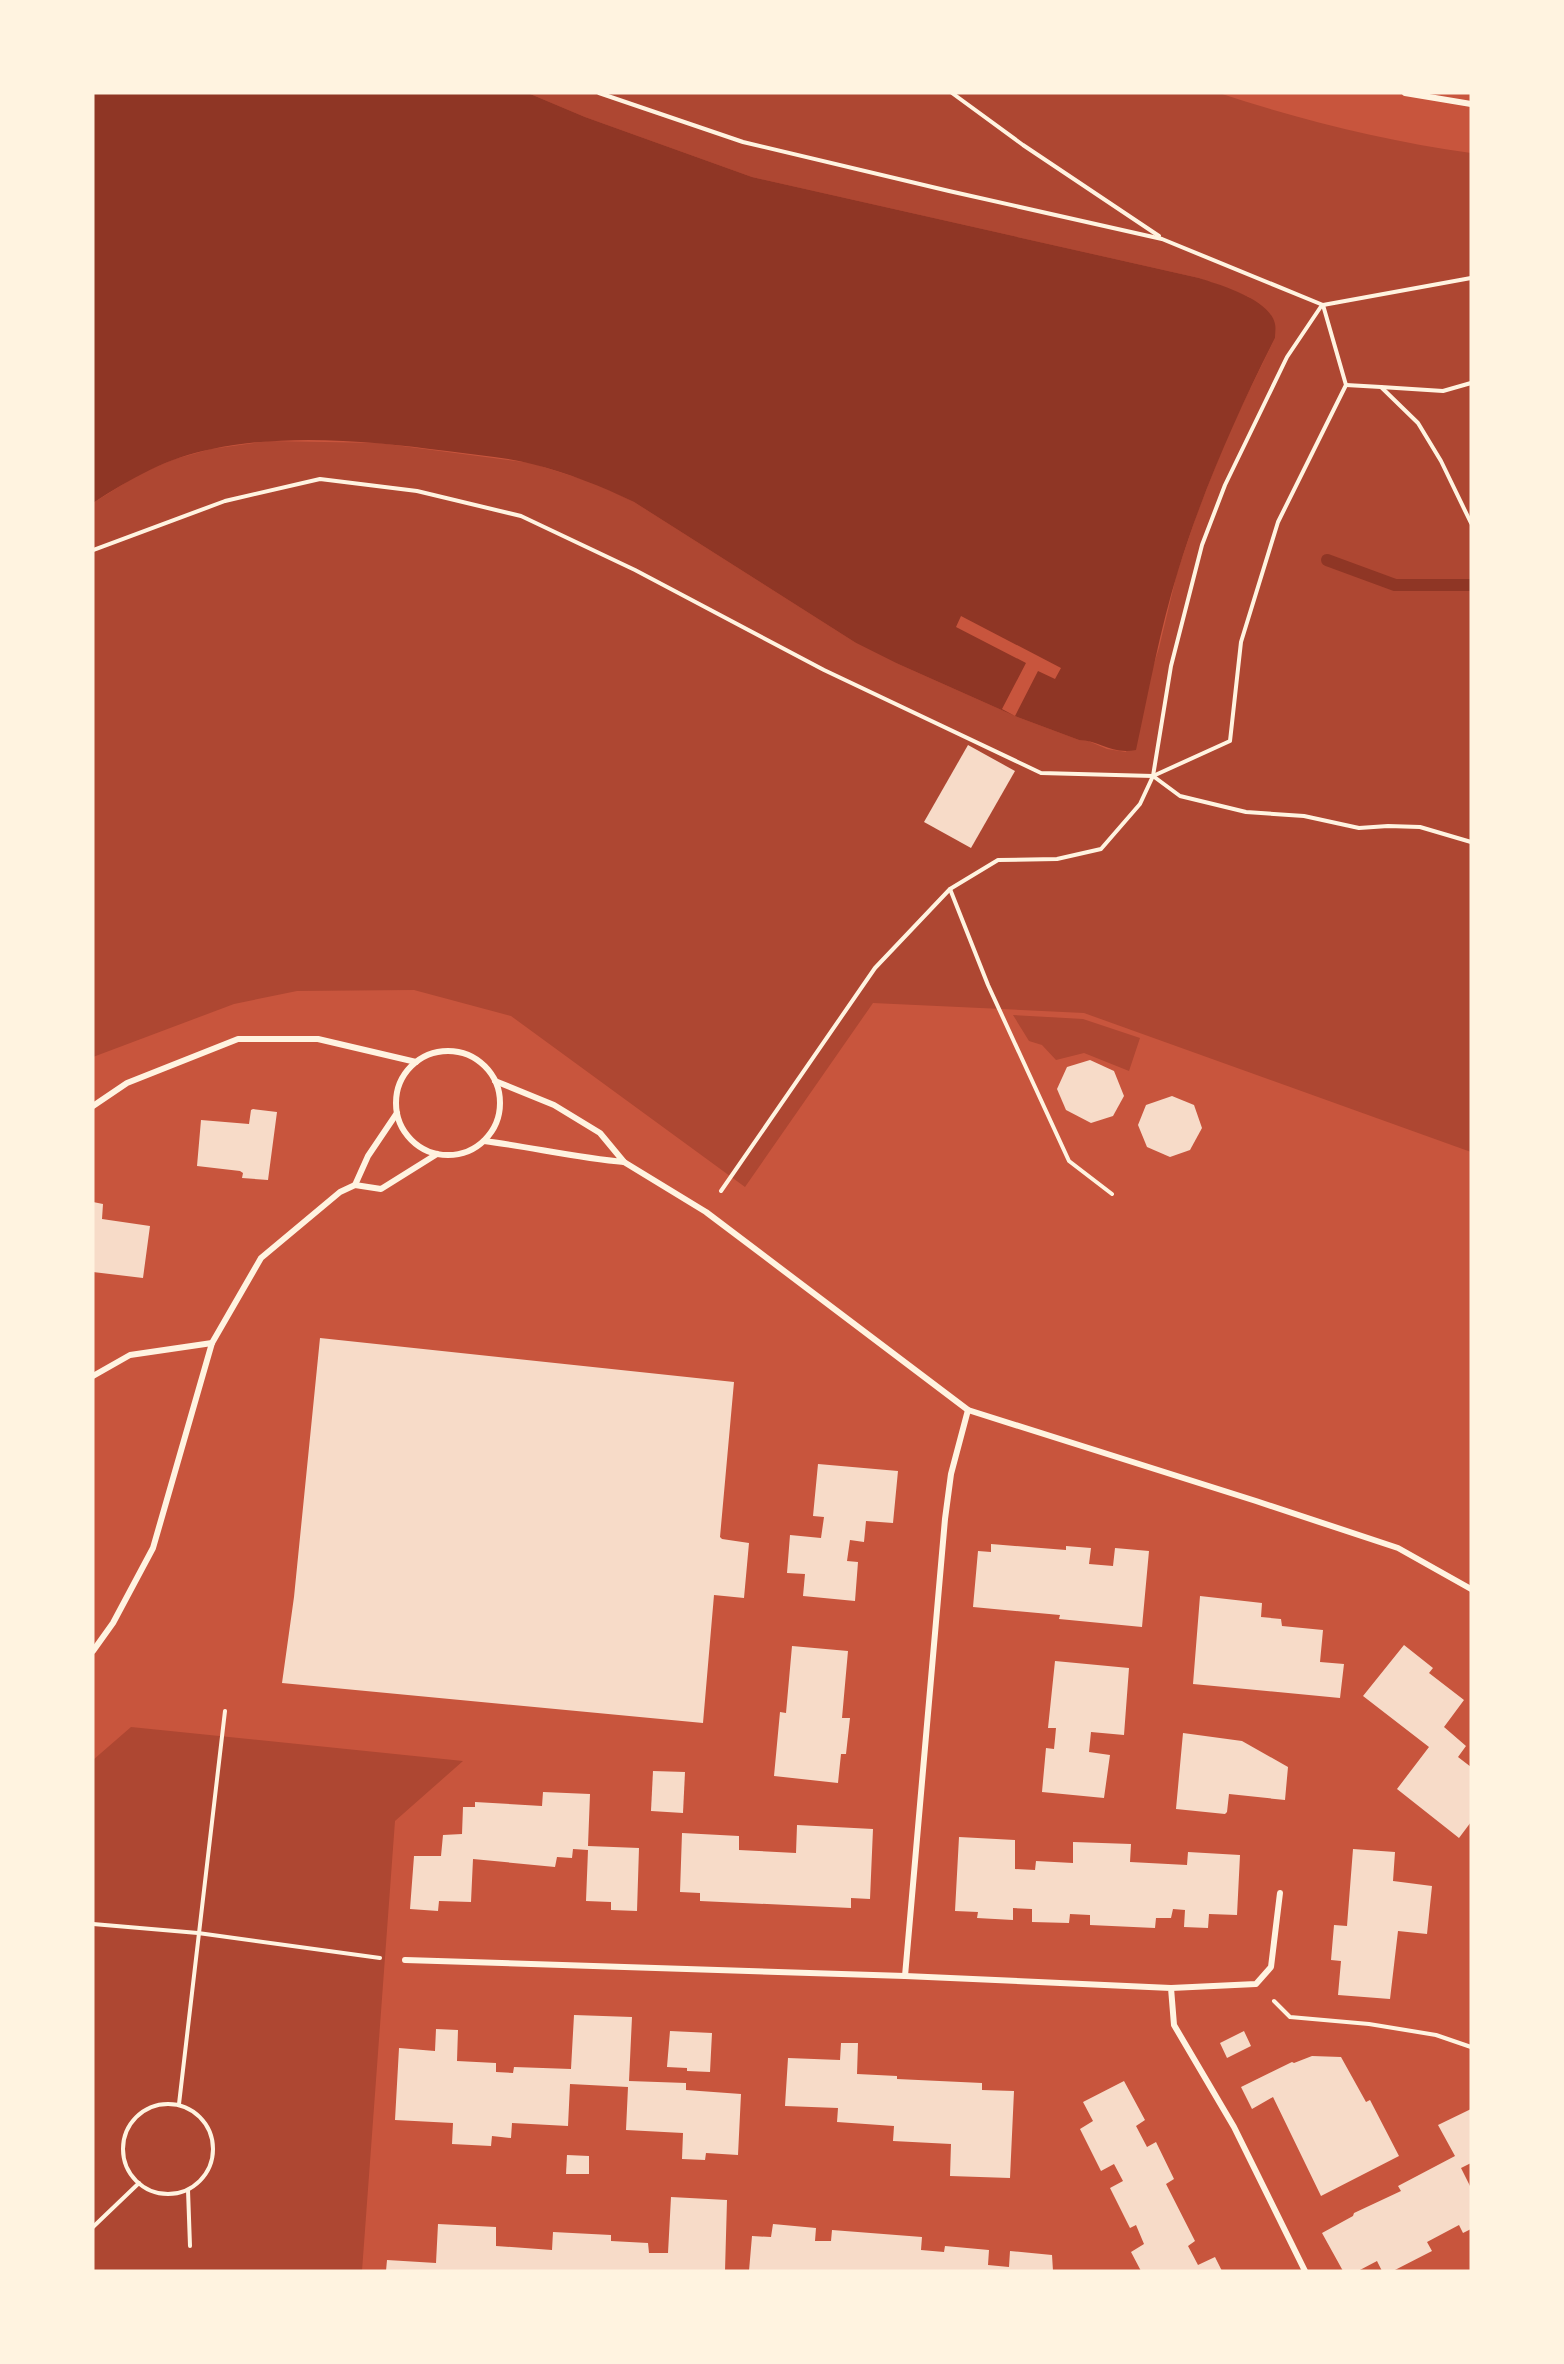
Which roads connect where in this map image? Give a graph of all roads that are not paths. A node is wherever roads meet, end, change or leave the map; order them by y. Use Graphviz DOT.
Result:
graph roads {
  1 [pos="1405,93"];
  2 [pos="1471,104"];
  3 [pos="416,1062"];
  4 [pos="495,1081"];
  5 [pos="93,1106"];
  6 [pos="397,1113"];
  7 [pos="484,1141"];
  8 [pos="437,1154"];
  9 [pos="624,1162"];
  10 [pos="355,1185"];
  11 [pos="212,1343"];
  12 [pos="93,1376"];
  13 [pos="968,1410"];
  14 [pos="1471,1589"];
  15 [pos="93,1652"];
  16 [pos="1280,1893"];
  17 [pos="405,1960"];
  18 [pos="905,1976"];
  19 [pos="1171,1989"];
  20 [pos="1305,2271"];
  1 -- 2 [label="street"];
  3 -- 4 [label="street"];
  3 -- 5 [label="street"];
  3 -- 6 [label="street"];
  4 -- 7 [label="street"];
  4 -- 9 [label="street"];
  6 -- 8 [label="street"];
  6 -- 10 [label="street"];
  7 -- 8 [label="street"];
  7 -- 9 [label="street"];
  8 -- 10 [label="street"];
  9 -- 13 [label="street"];
  10 -- 11 [label="street"];
  11 -- 12 [label="street"];
  11 -- 15 [label="street"];
  13 -- 14 [label="street"];
  13 -- 18 [label="street"];
  16 -- 19 [label="street"];
  17 -- 18 [label="street"];
  18 -- 19 [label="street"];
  19 -- 20 [label="street"];
}
